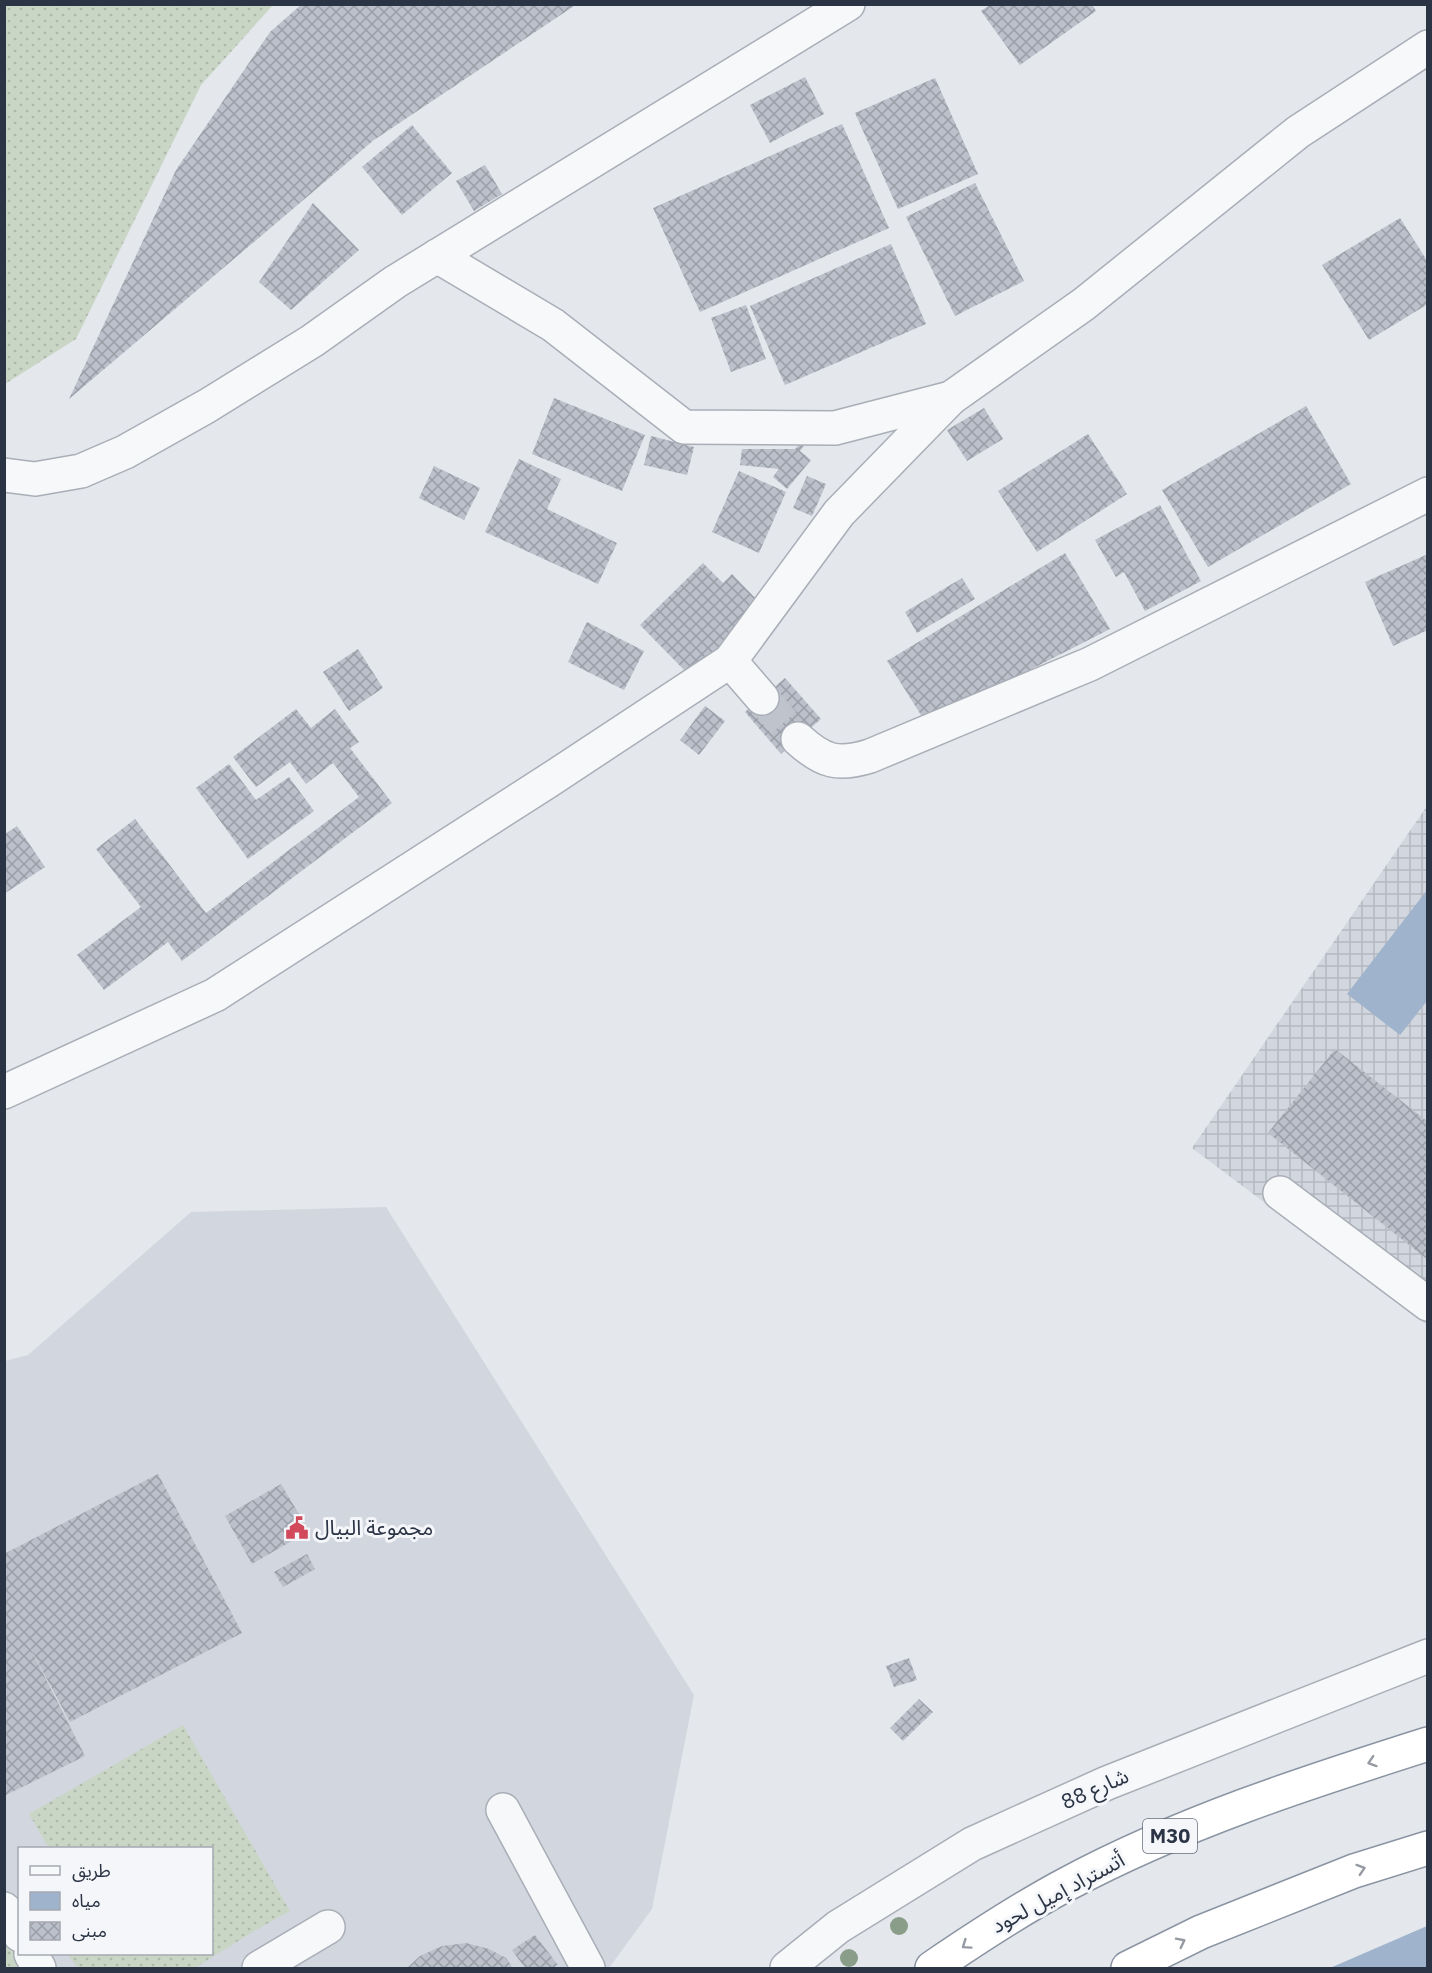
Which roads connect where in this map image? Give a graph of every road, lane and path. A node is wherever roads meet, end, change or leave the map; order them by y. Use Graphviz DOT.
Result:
graph roads {
  1 [pos="848,4"];
  2 [pos="1428,47"];
  3 [pos="437,256"];
  4 [pos="951,398"];
  5 [pos="4,475"];
  6 [pos="1428,494"];
  7 [pos="730,661"];
  8 [pos="762,698"];
  9 [pos="798,739"];
  10 [pos="4,1092"];
  11 [pos="1280,1193"];
  12 [pos="1428,1304"];
  13 [pos="1428,1656"];
  14 [pos="1428,1744"];
  15 [pos="503,1810"];
  16 [pos="1428,1848"];
  17 [pos="4,1909"];
  18 [pos="328,1927"];
  19 [pos="18,1932"];
  20 [pos="259,1968"];
  21 [pos="588,1968"];
  22 [pos="788,1968"];
  23 [pos="932,1968"];
  24 [pos="1128,1968"];
  1 -- 3 [label="street"];
  2 -- 4 [label="street"];
  3 -- 4 [label="street"];
  3 -- 5 [label="street"];
  4 -- 7 [label="street"];
  6 -- 9 [label="street"];
  7 -- 8 [label="street"];
  7 -- 10 [label="street"];
  11 -- 12 [label="street"];
  13 -- 22 [label="street, شارع 88"];
  14 -- 23 [label="highway, أتستراد إميل لحود / M30, one-way"];
  15 -- 21 [label="street"];
  24 -- 16 [label="highway, one-way"];
  17 -- 19 [label="street"];
  18 -- 20 [label="street"];
}
